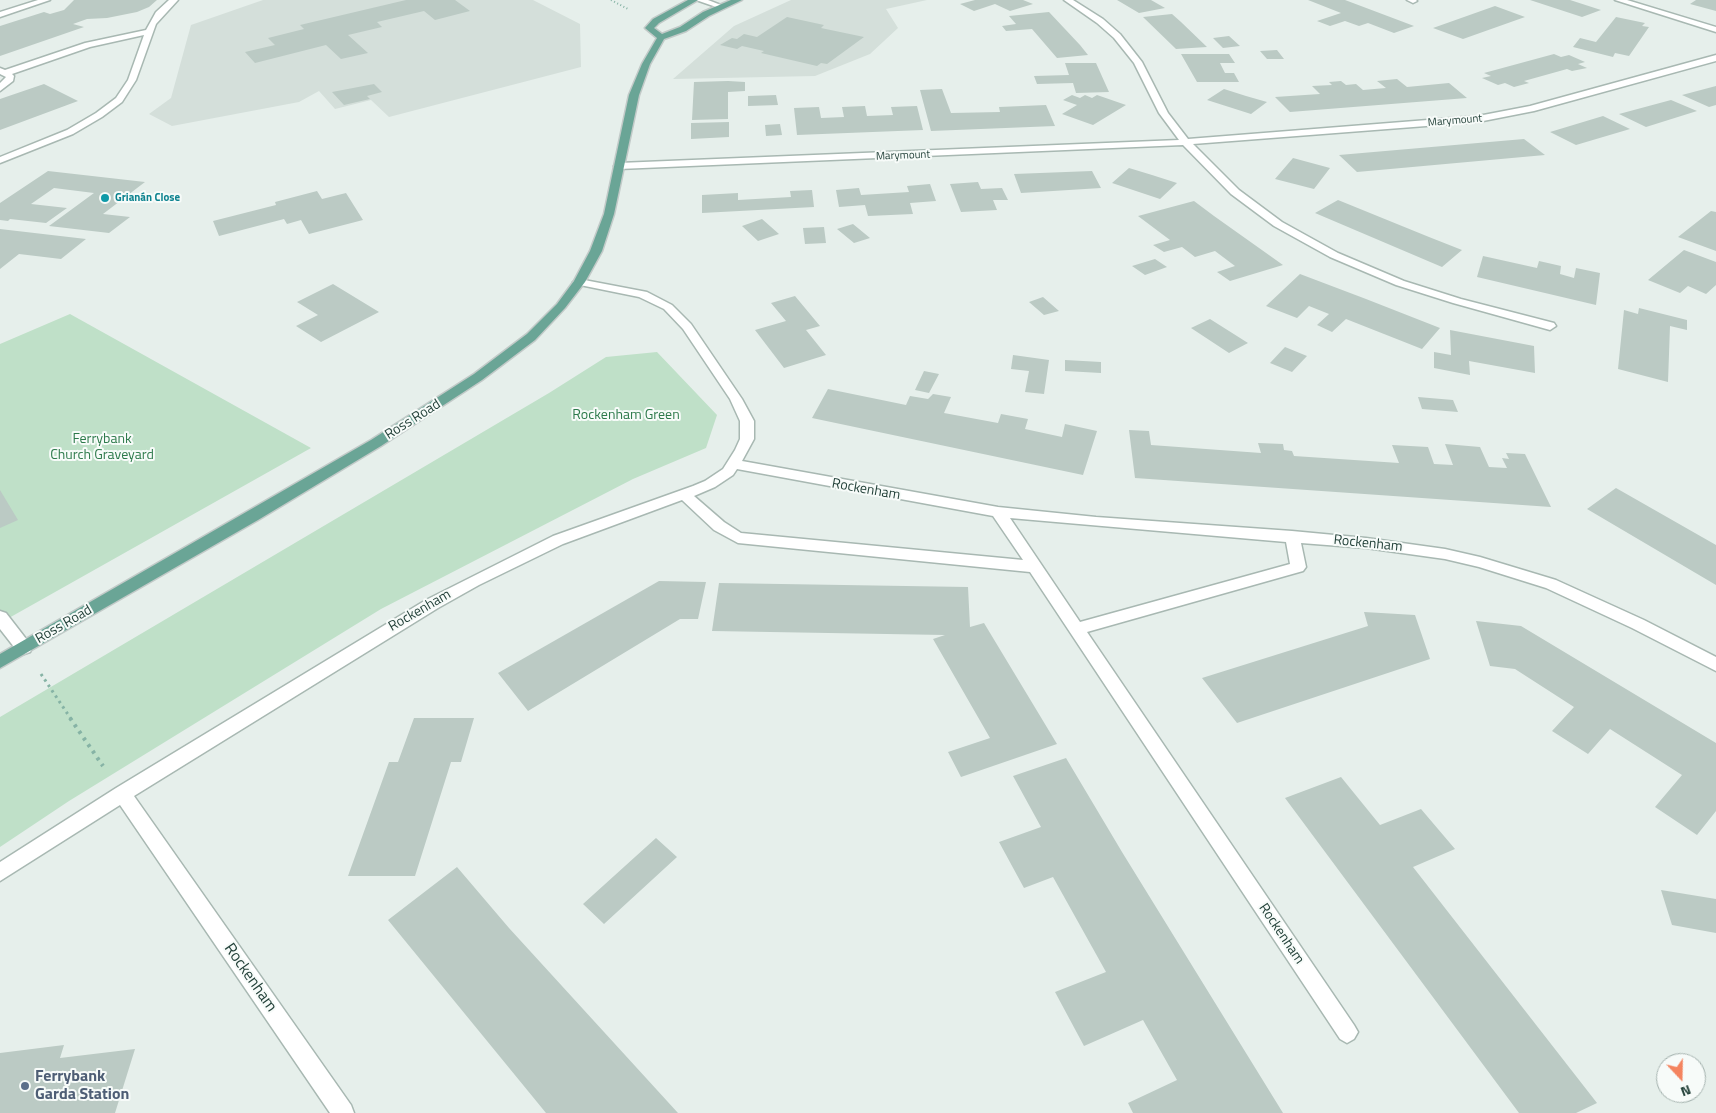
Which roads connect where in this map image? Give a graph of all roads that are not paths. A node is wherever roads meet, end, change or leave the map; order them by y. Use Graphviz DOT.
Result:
graph roads {
  1 [pos="46,0"];
  2 [pos="174,0"];
  3 [pos="694,0"];
  4 [pos="700,0"];
  5 [pos="738,0"];
  6 [pos="1068,0"];
  7 [pos="1619,0"];
  8 [pos="722,7"];
  9 [pos="0,15"];
  10 [pos="1716,30"];
  11 [pos="148,32"];
  12 [pos="662,37"];
  13 [pos="1716,58"];
  14 [pos="3,72"];
  15 [pos="0,88"];
  16 [pos="1186,143"];
  17 [pos="0,160"];
  18 [pos="620,166"];
  19 [pos="579,282"];
  20 [pos="1550,326"];
  21 [pos="735,464"];
  22 [pos="684,494"];
  23 [pos="998,512"];
  24 [pos="1292,536"];
  25 [pos="1035,567"];
  26 [pos="0,617"];
  27 [pos="1077,629"];
  28 [pos="24,648"];
  29 [pos="0,662"];
  30 [pos="1716,665"];
  31 [pos="122,794"];
  32 [pos="0,872"];
  33 [pos="1347,1032"];
  34 [pos="343,1113"];
  1 -- 9 [label="street"];
  2 -- 11 [label="street"];
  3 -- 12 [label="main road"];
  4 -- 8 [label="street"];
  5 -- 8 [label="main road"];
  6 -- 16 [label="street"];
  7 -- 10 [label="street"];
  8 -- 12 [label="main road"];
  11 -- 14 [label="street"];
  11 -- 17 [label="street"];
  12 -- 18 [label="main road, Ross Road"];
  13 -- 16 [label="street, Marymount"];
  14 -- 15 [label="street"];
  16 -- 18 [label="street, Marymount"];
  16 -- 20 [label="street"];
  18 -- 19 [label="main road, Ross Road"];
  19 -- 21 [label="street, Rockenham"];
  19 -- 28 [label="main road, Ross Road"];
  21 -- 22 [label="street, Rockenham"];
  21 -- 23 [label="street, Rockenham"];
  22 -- 25 [label="street"];
  22 -- 31 [label="street, Rockenham"];
  23 -- 24 [label="street, Rockenham"];
  23 -- 25 [label="street, Rockenham"];
  24 -- 27 [label="street"];
  24 -- 30 [label="street, Rockenham"];
  25 -- 27 [label="street, Rockenham"];
  26 -- 28 [label="street"];
  27 -- 33 [label="street, Rockenham"];
  28 -- 29 [label="main road, Ross Road"];
  31 -- 32 [label="street, Rockenham"];
  31 -- 34 [label="street, Rockenham"];
}
